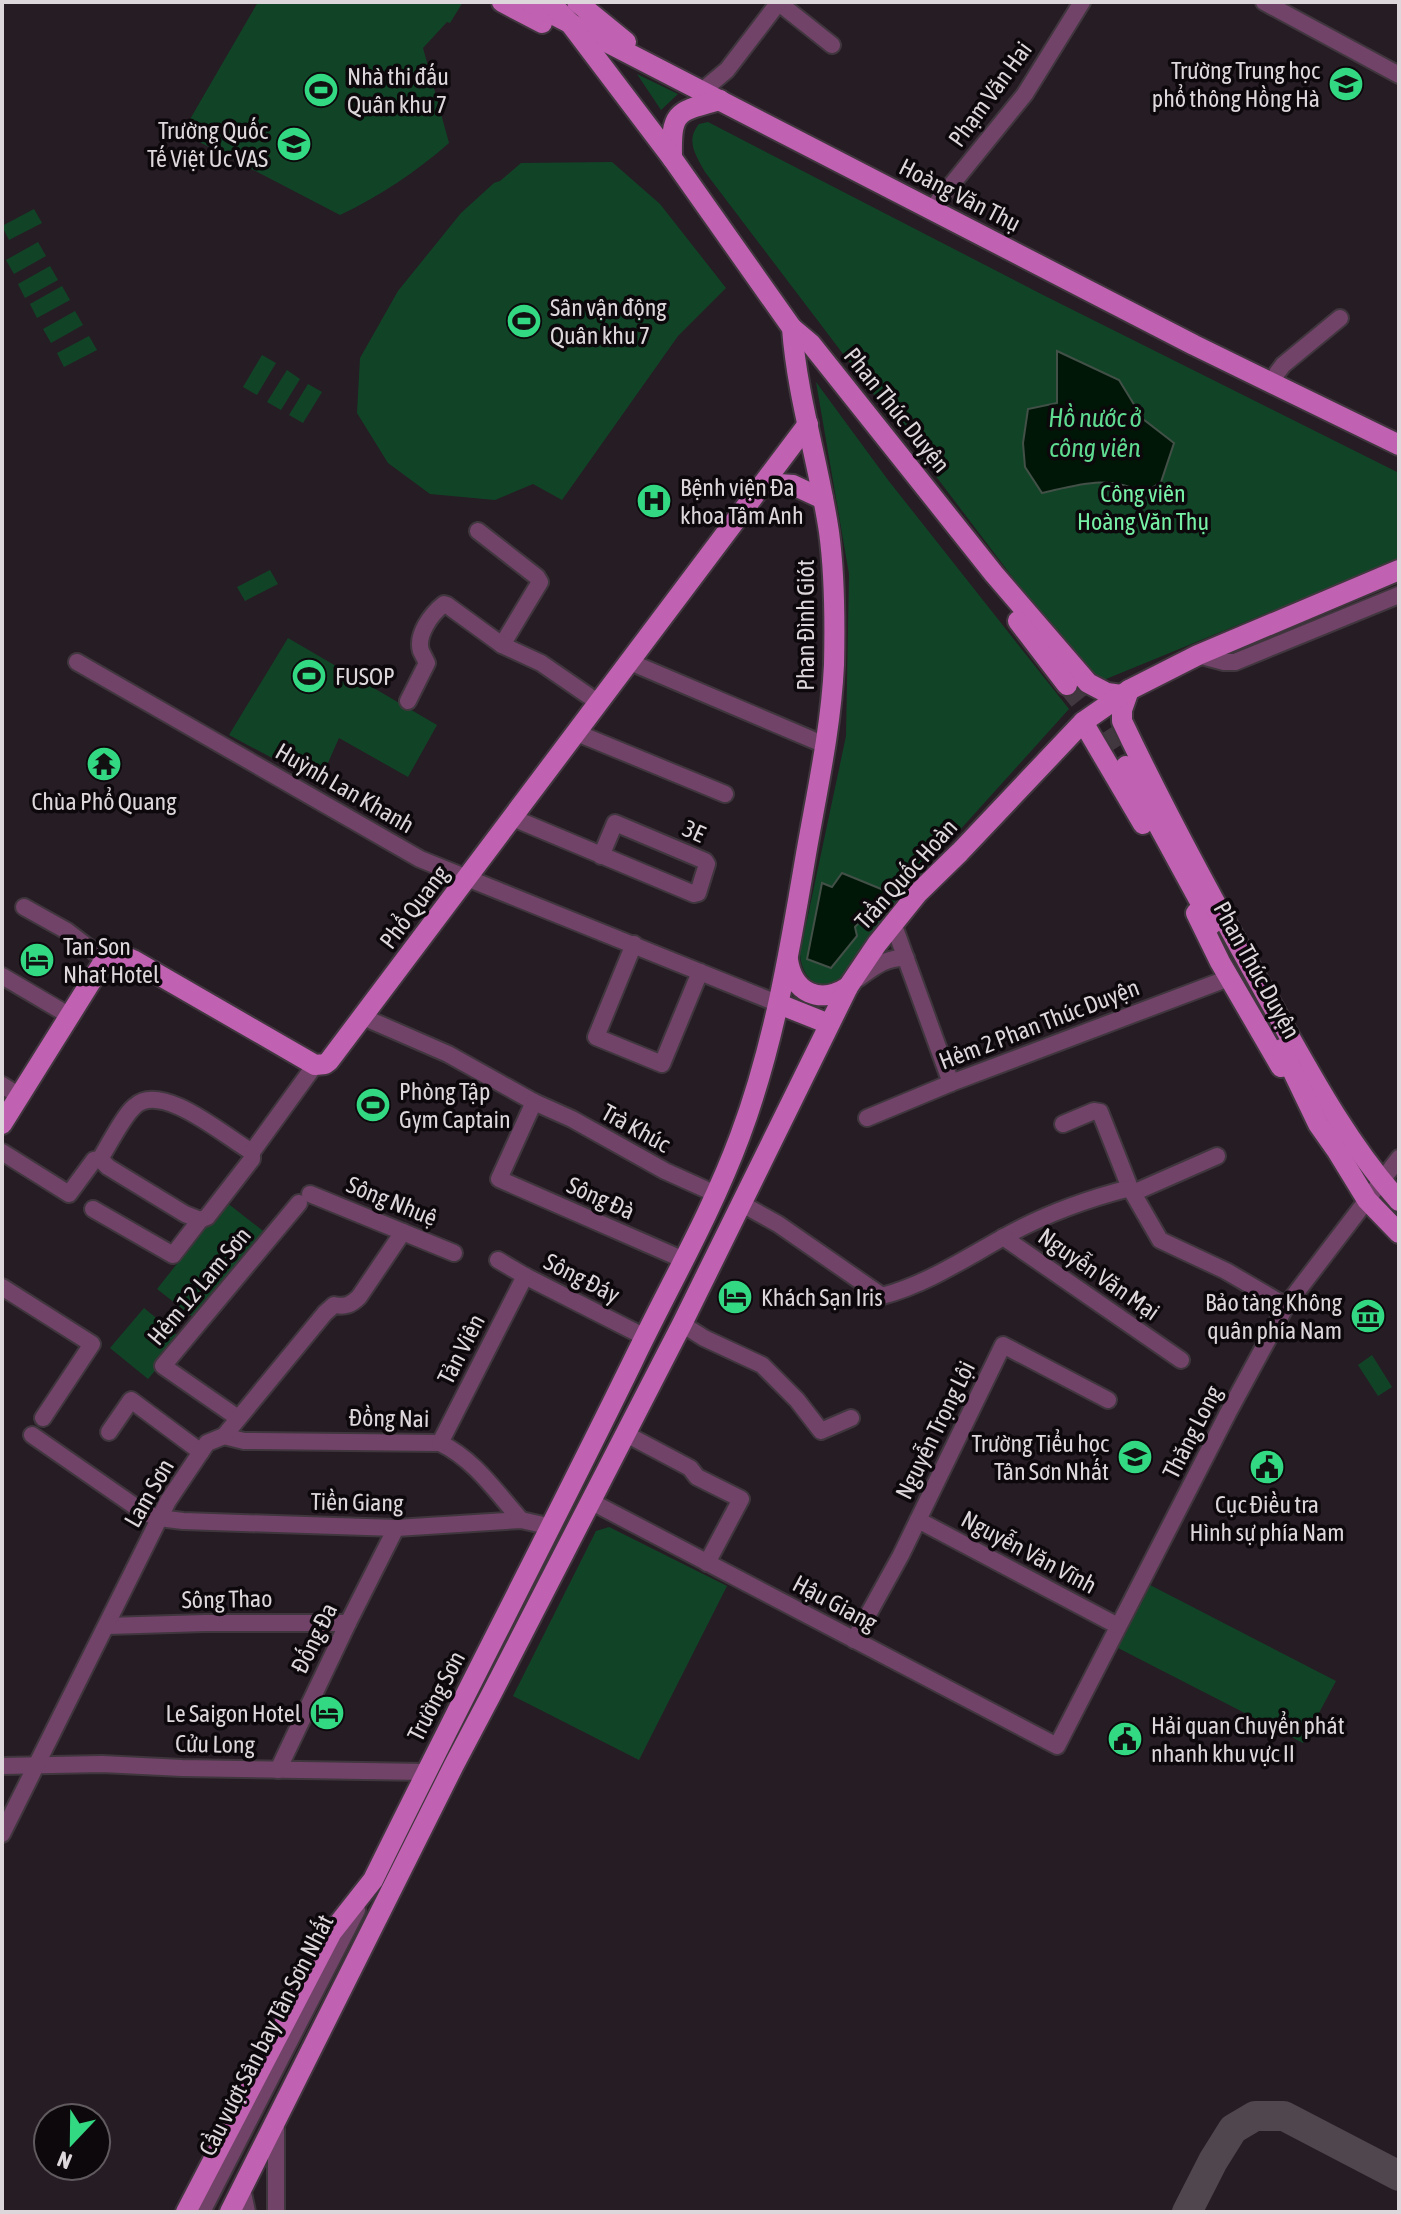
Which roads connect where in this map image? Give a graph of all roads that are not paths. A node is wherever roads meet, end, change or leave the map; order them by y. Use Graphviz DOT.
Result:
graph roads {
  1 [pos="502,2"];
  2 [pos="529,2"];
  3 [pos="550,2"];
  4 [pos="577,2"];
  5 [pos="779,2"];
  6 [pos="1082,2"];
  7 [pos="1264,2"];
  8 [pos="569,22"];
  9 [pos="832,45"];
  10 [pos="587,48"];
  11 [pos="668,73"];
  12 [pos="1399,75"];
  13 [pos="711,95"];
  14 [pos="672,158"];
  15 [pos="931,210"];
  16 [pos="1340,318"];
  17 [pos="792,328"];
  18 [pos="1194,345"];
  19 [pos="1268,375"];
  20 [pos="861,408"];
  21 [pos="808,424"];
  22 [pos="1399,433"];
  23 [pos="1399,445"];
  24 [pos="1399,461"];
  25 [pos="764,483"];
  26 [pos="823,499"];
  27 [pos="478,531"];
  28 [pos="1399,570"];
  29 [pos="1399,595"];
  30 [pos="502,645"];
  31 [pos="1198,655"];
  32 [pos="77,662"];
  33 [pos="630,662"];
  34 [pos="1067,685"];
  35 [pos="1125,692"];
  36 [pos="408,701"];
  37 [pos="599,703"];
  38 [pos="1083,722"];
  39 [pos="577,733"];
  40 [pos="1128,733"];
  41 [pos="825,745"];
  42 [pos="1098,747"];
  43 [pos="1126,766"];
  44 [pos="725,794"];
  45 [pos="513,818"];
  46 [pos="601,856"];
  47 [pos="469,878"];
  48 [pos="24,907"];
  49 [pos="893,923"];
  50 [pos="634,944"];
  51 [pos="906,958"];
  52 [pos="105,960"];
  53 [pos="788,960"];
  54 [pos="700,972"];
  55 [pos="2,976"];
  56 [pos="1229,978"];
  57 [pos="848,987"];
  58 [pos="779,1004"];
  59 [pos="70,1016"];
  60 [pos="363,1017"];
  61 [pos="829,1024"];
  62 [pos="315,1065"];
  63 [pos="951,1083"];
  64 [pos="11,1090"];
  65 [pos="1304,1094"];
  66 [pos="534,1102"];
  67 [pos="867,1118"];
  68 [pos="2,1124"];
  69 [pos="1063,1124"];
  70 [pos="2,1152"];
  71 [pos="252,1152"];
  72 [pos="1217,1156"];
  73 [pos="1399,1158"];
  74 [pos="100,1159"];
  75 [pos="1382,1182"];
  76 [pos="1132,1191"];
  77 [pos="716,1194"];
  78 [pos="305,1198"];
  79 [pos="1367,1200"];
  80 [pos="1399,1201"];
  81 [pos="742,1204"];
  82 [pos="93,1209"];
  83 [pos="200,1220"];
  84 [pos="403,1232"];
  85 [pos="1399,1233"];
  86 [pos="1003,1237"];
  87 [pos="454,1253"];
  88 [pos="498,1260"];
  89 [pos="684,1260"];
  90 [pos="525,1276"];
  91 [pos="2,1287"];
  92 [pos="1286,1306"];
  93 [pos="682,1324"];
  94 [pos="645,1337"];
  95 [pos="1181,1360"];
  96 [pos="1108,1400"];
  97 [pos="43,1418"];
  98 [pos="238,1418"];
  99 [pos="851,1418"];
  100 [pos="109,1432"];
  101 [pos="626,1434"];
  102 [pos="32,1435"];
  103 [pos="224,1436"];
  104 [pos="440,1443"];
  105 [pos="201,1452"];
  106 [pos="590,1501"];
  107 [pos="159,1518"];
  108 [pos="521,1520"];
  109 [pos="918,1520"];
  110 [pos="552,1527"];
  111 [pos="396,1528"];
  112 [pos="707,1563"];
  113 [pos="348,1623"];
  114 [pos="107,1626"];
  115 [pos="1118,1626"];
  116 [pos="854,1640"];
  117 [pos="1057,1746"];
  118 [pos="2,1766"];
  119 [pos="38,1766"];
  120 [pos="278,1770"];
  121 [pos="426,1772"];
  122 [pos="2,1834"];
  123 [pos="373,1880"];
  124 [pos="276,2118"];
  125 [pos="242,2188"];
  126 [pos="186,2212"];
  127 [pos="202,2212"];
  128 [pos="230,2212"];
  129 [pos="247,2212"];
  130 [pos="276,2212"];
  1 -- 10 [label="main road"];
  2 -- 8 [label="main road"];
  3 -- 8 [label="main road"];
  4 -- 11 [label="main road"];
  5 -- 9 [label="street"];
  5 -- 13 [label="street"];
  6 -- 15 [label="street, Phạm Văn Hai"];
  7 -- 12 [label="street"];
  8 -- 10 [label="main road"];
  8 -- 11 [label="main road"];
  10 -- 14 [label="main road"];
  11 -- 13 [label="main road, Hoàng Văn Thụ"];
  13 -- 14 [label="main road"];
  13 -- 15 [label="main road, Hoàng Văn Thụ"];
  14 -- 17 [label="main road"];
  15 -- 18 [label="main road, Hoàng Văn Thụ"];
  16 -- 19 [label="street"];
  17 -- 20 [label="main road, Phan Thúc Duyện"];
  17 -- 21 [label="main road, Phan Đình Giót"];
  18 -- 19 [label="main road, Hoàng Văn Thụ"];
  18 -- 24 [label="main road, Hoàng Văn Thụ"];
  19 -- 22 [label="main road, Hoàng Văn Thụ"];
  19 -- 23 [label="main road"];
  20 -- 34 [label="main road"];
  20 -- 35 [label="main road, Phan Thúc Duyện"];
  21 -- 25 [label="main road, Phổ Quang"];
  21 -- 26 [label="main road, Phan Đình Giót"];
  25 -- 26 [label="main road"];
  25 -- 33 [label="main road, Phổ Quang"];
  26 -- 41 [label="main road, Phan Đình Giót"];
  27 -- 30 [label="street"];
  28 -- 31 [label="main road, Trần Quốc Hoàn"];
  29 -- 31 [label="street"];
  30 -- 36 [label="street"];
  30 -- 37 [label="street"];
  31 -- 35 [label="main road, Trần Quốc Hoàn"];
  32 -- 47 [label="street, Huỳnh Lan Khanh"];
  33 -- 37 [label="main road, Phổ Quang"];
  33 -- 41 [label="street"];
  35 -- 38 [label="main road, Trần Quốc Hoàn"];
  35 -- 40 [label="main road, Phan Thúc Duyện"];
  37 -- 39 [label="main road, Phổ Quang"];
  38 -- 42 [label="main road, Phan Thúc Duyện"];
  38 -- 49 [label="main road, Trần Quốc Hoàn"];
  39 -- 44 [label="street"];
  39 -- 45 [label="main road, Phổ Quang"];
  40 -- 42 [label="main road"];
  40 -- 75 [label="main road, Phan Thúc Duyện"];
  41 -- 53 [label="main road, Phan Đình Giót"];
  42 -- 56 [label="main road, Phan Thúc Duyện"];
  43 -- 65 [label="main road"];
  45 -- 46 [label="street, 3E"];
  45 -- 47 [label="main road, Phổ Quang"];
  46 -- 46 [label="street, 3E"];
  47 -- 50 [label="street, Huỳnh Lan Khanh"];
  47 -- 60 [label="main road, Phổ Quang"];
  48 -- 52 [label="street"];
  49 -- 51 [label="street"];
  49 -- 57 [label="main road, Trần Quốc Hoàn"];
  50 -- 54 [label="street, Huỳnh Lan Khanh"];
  50 -- 54 [label="street"];
  51 -- 57 [label="street"];
  51 -- 63 [label="street"];
  52 -- 59 [label="main road"];
  52 -- 62 [label="main road"];
  53 -- 57 [label="main road"];
  53 -- 58 [label="main road, Phan Đình Giót"];
  54 -- 58 [label="street, Huỳnh Lan Khanh"];
  55 -- 59 [label="street"];
  56 -- 63 [label="street, Hẻm 2 Phan Thúc Duyện"];
  56 -- 65 [label="main road, Phan Thúc Duyện"];
  57 -- 61 [label="main road, Trần Quốc Hoàn"];
  58 -- 61 [label="main road"];
  58 -- 77 [label="main road, Phan Đình Giót"];
  59 -- 64 [label="main road"];
  60 -- 62 [label="main road, Phổ Quang"];
  60 -- 66 [label="street, Trà Khúc"];
  61 -- 81 [label="main road, Trần Quốc Hoàn"];
  62 -- 71 [label="street"];
  63 -- 67 [label="street, Hẻm 2 Phan Thúc Duyện"];
  64 -- 68 [label="main road"];
  65 -- 79 [label="main road, Phan Thúc Duyện"];
  66 -- 77 [label="street, Trà Khúc"];
  66 -- 89 [label="street, Sông Đà"];
  69 -- 76 [label="street"];
  70 -- 74 [label="street"];
  71 -- 74 [label="street"];
  71 -- 83 [label="street"];
  72 -- 76 [label="street"];
  73 -- 75 [label="street, Thăng Long"];
  74 -- 83 [label="street"];
  75 -- 79 [label="street, Thăng Long"];
  75 -- 80 [label="main road, Phan Thúc Duyện"];
  76 -- 86 [label="street"];
  76 -- 92 [label="street"];
  77 -- 89 [label="main road, Trường Sơn"];
  78 -- 84 [label="street, Sông Nhuệ"];
  78 -- 98 [label="street, Hẻm 12 Lam Sơn"];
  79 -- 85 [label="main road, Phan Thúc Duyện"];
  79 -- 92 [label="street, Thăng Long"];
  81 -- 86 [label="street, Nguyễn Văn Mại"];
  81 -- 93 [label="main road, Trường Sơn"];
  82 -- 83 [label="street"];
  84 -- 87 [label="street, Sông Nhuệ"];
  84 -- 98 [label="street, Lam Sơn"];
  86 -- 95 [label="street, Nguyễn Văn Mại"];
  88 -- 90 [label="street, Sông Đáy"];
  89 -- 94 [label="main road, Trường Sơn"];
  90 -- 94 [label="street, Sông Đáy"];
  90 -- 104 [label="street, Tản Viên"];
  91 -- 97 [label="street"];
  92 -- 115 [label="street, Thăng Long"];
  93 -- 99 [label="street"];
  93 -- 101 [label="main road, Trường Sơn"];
  94 -- 110 [label="main road, Trường Sơn"];
  96 -- 109 [label="street, Nguyễn Trọng Lội"];
  98 -- 103 [label="street, Lam Sơn"];
  100 -- 105 [label="street"];
  101 -- 106 [label="main road, Trường Sơn"];
  101 -- 112 [label="street"];
  102 -- 107 [label="street"];
  103 -- 104 [label="street, Đồng Nai"];
  103 -- 105 [label="street, Lam Sơn"];
  104 -- 108 [label="street, Đồng Nai"];
  105 -- 107 [label="street, Lam Sơn"];
  106 -- 112 [label="street, Hậu Giang"];
  106 -- 124 [label="main road, Trường Sơn"];
  107 -- 111 [label="street, Tiền Giang"];
  107 -- 114 [label="street, Lam Sơn"];
  108 -- 110 [label="street, Tiền Giang"];
  108 -- 111 [label="street, Tiền Giang"];
  109 -- 115 [label="street, Nguyễn Văn Vĩnh"];
  109 -- 116 [label="street, Nguyễn Trọng Lội"];
  110 -- 121 [label="main road, Trường Sơn"];
  111 -- 113 [label="street, Đống Đa"];
  112 -- 116 [label="street, Hậu Giang"];
  113 -- 114 [label="street, Sông Thao"];
  113 -- 120 [label="street, Đống Đa"];
  114 -- 119 [label="street, Lam Sơn"];
  115 -- 117 [label="street, Thăng Long"];
  116 -- 117 [label="street, Hậu Giang"];
  118 -- 119 [label="street, Cửu Long"];
  119 -- 120 [label="street, Cửu Long"];
  119 -- 122 [label="street, Lam Sơn"];
  120 -- 121 [label="street, Cửu Long"];
  121 -- 123 [label="main road, Trường Sơn"];
  123 -- 126 [label="main road, Trường Sơn"];
  123 -- 127 [label="street, Cầu vượt Sân bay Tân Sơn Nhất"];
  124 -- 125 [label="main road, Trường Sơn"];
  124 -- 130 [label="street"];
  125 -- 128 [label="main road, Trường Sơn"];
  125 -- 129 [label="street"];
}
